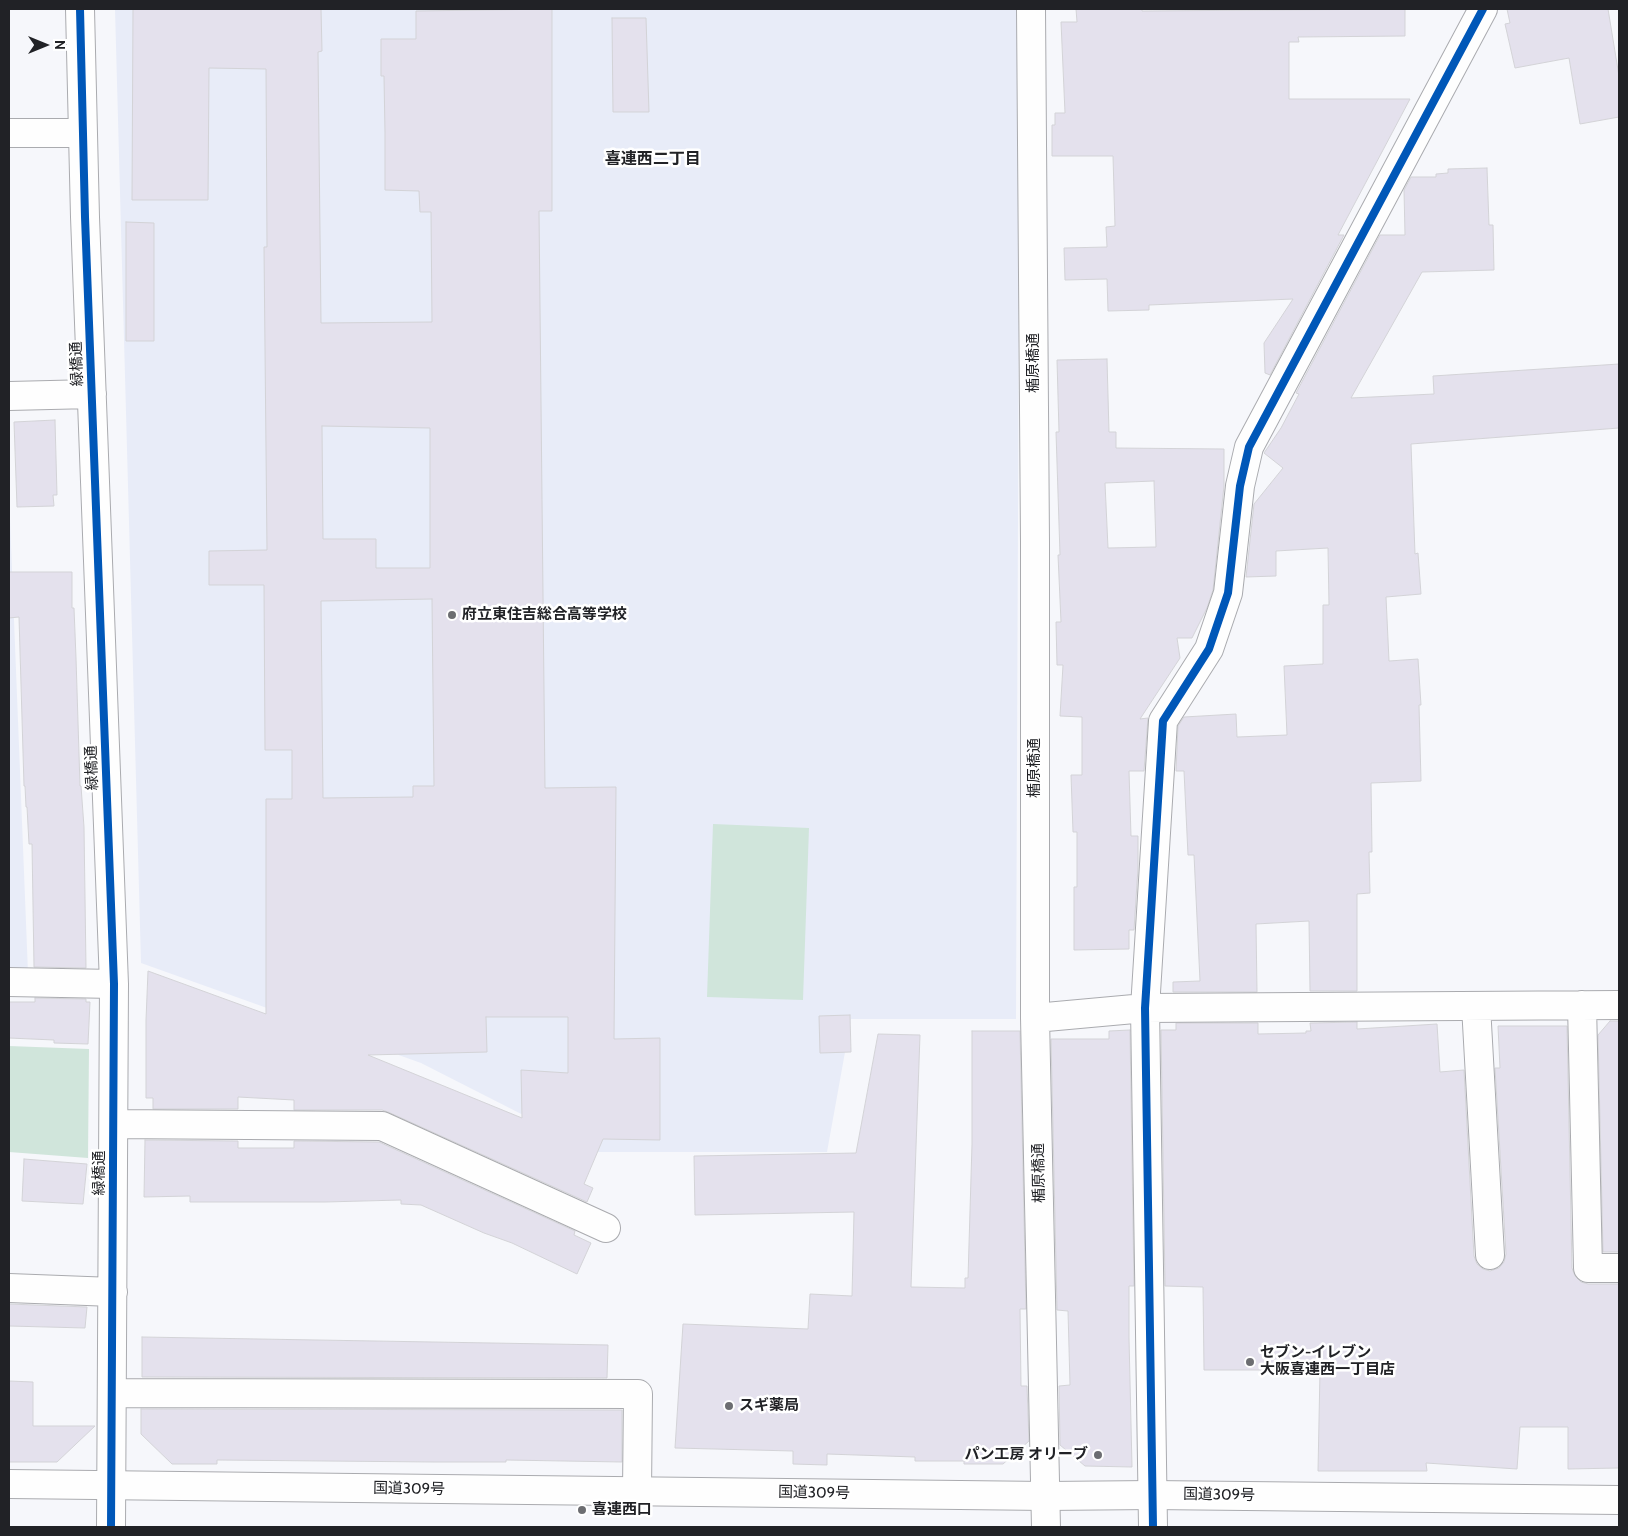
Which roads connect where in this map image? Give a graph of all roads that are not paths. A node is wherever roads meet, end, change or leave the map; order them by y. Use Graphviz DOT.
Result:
graph roads {
  1 [pos="80,9"];
  2 [pos="1031,9"];
  3 [pos="1483,9"];
  4 [pos="9,133"];
  5 [pos="83,133"];
  6 [pos="92,394"];
  7 [pos="9,396"];
  8 [pos="9,982"];
  9 [pos="114,984"];
  10 [pos="1582,1005"];
  11 [pos="1619,1005"];
  12 [pos="1476,1006"];
  13 [pos="1145,1008"];
  14 [pos="1035,1018"];
  15 [pos="114,1124"];
  16 [pos="606,1228"];
  17 [pos="1490,1255"];
  18 [pos="1619,1268"];
  19 [pos="9,1288"];
  20 [pos="113,1292"];
  21 [pos="112,1393"];
  22 [pos="9,1484"];
  23 [pos="111,1485"];
  24 [pos="637,1491"];
  25 [pos="1152,1495"];
  26 [pos="1046,1496"];
  27 [pos="1619,1500"];
  28 [pos="111,1527"];
  29 [pos="1046,1527"];
  30 [pos="1153,1527"];
  1 -- 5 [label="main road, 緑橋通"];
  2 -- 14 [label="main road, 楯原橋通"];
  3 -- 13 [label="main road"];
  4 -- 5 [label="main road"];
  5 -- 6 [label="main road, 緑橋通"];
  6 -- 7 [label="main road"];
  6 -- 9 [label="main road, 緑橋通"];
  8 -- 9 [label="main road"];
  9 -- 15 [label="main road, 緑橋通"];
  10 -- 11 [label="main road"];
  10 -- 12 [label="main road"];
  10 -- 18 [label="main road"];
  12 -- 13 [label="main road"];
  12 -- 17 [label="main road"];
  13 -- 14 [label="main road"];
  13 -- 25 [label="main road"];
  14 -- 26 [label="main road, 楯原橋通"];
  15 -- 16 [label="main road"];
  15 -- 20 [label="main road, 緑橋通"];
  19 -- 20 [label="main road"];
  20 -- 21 [label="main road, 緑橋通"];
  21 -- 23 [label="main road, 緑橋通"];
  21 -- 24 [label="main road"];
  22 -- 23 [label="main road, 国道309号"];
  23 -- 24 [label="main road, 国道309号"];
  23 -- 28 [label="main road, 緑橋通"];
  24 -- 26 [label="main road, 国道309号"];
  25 -- 26 [label="main road, 国道309号"];
  25 -- 27 [label="main road, 国道309号"];
  25 -- 30 [label="main road"];
  26 -- 29 [label="main road, 楯原橋通"];
}
